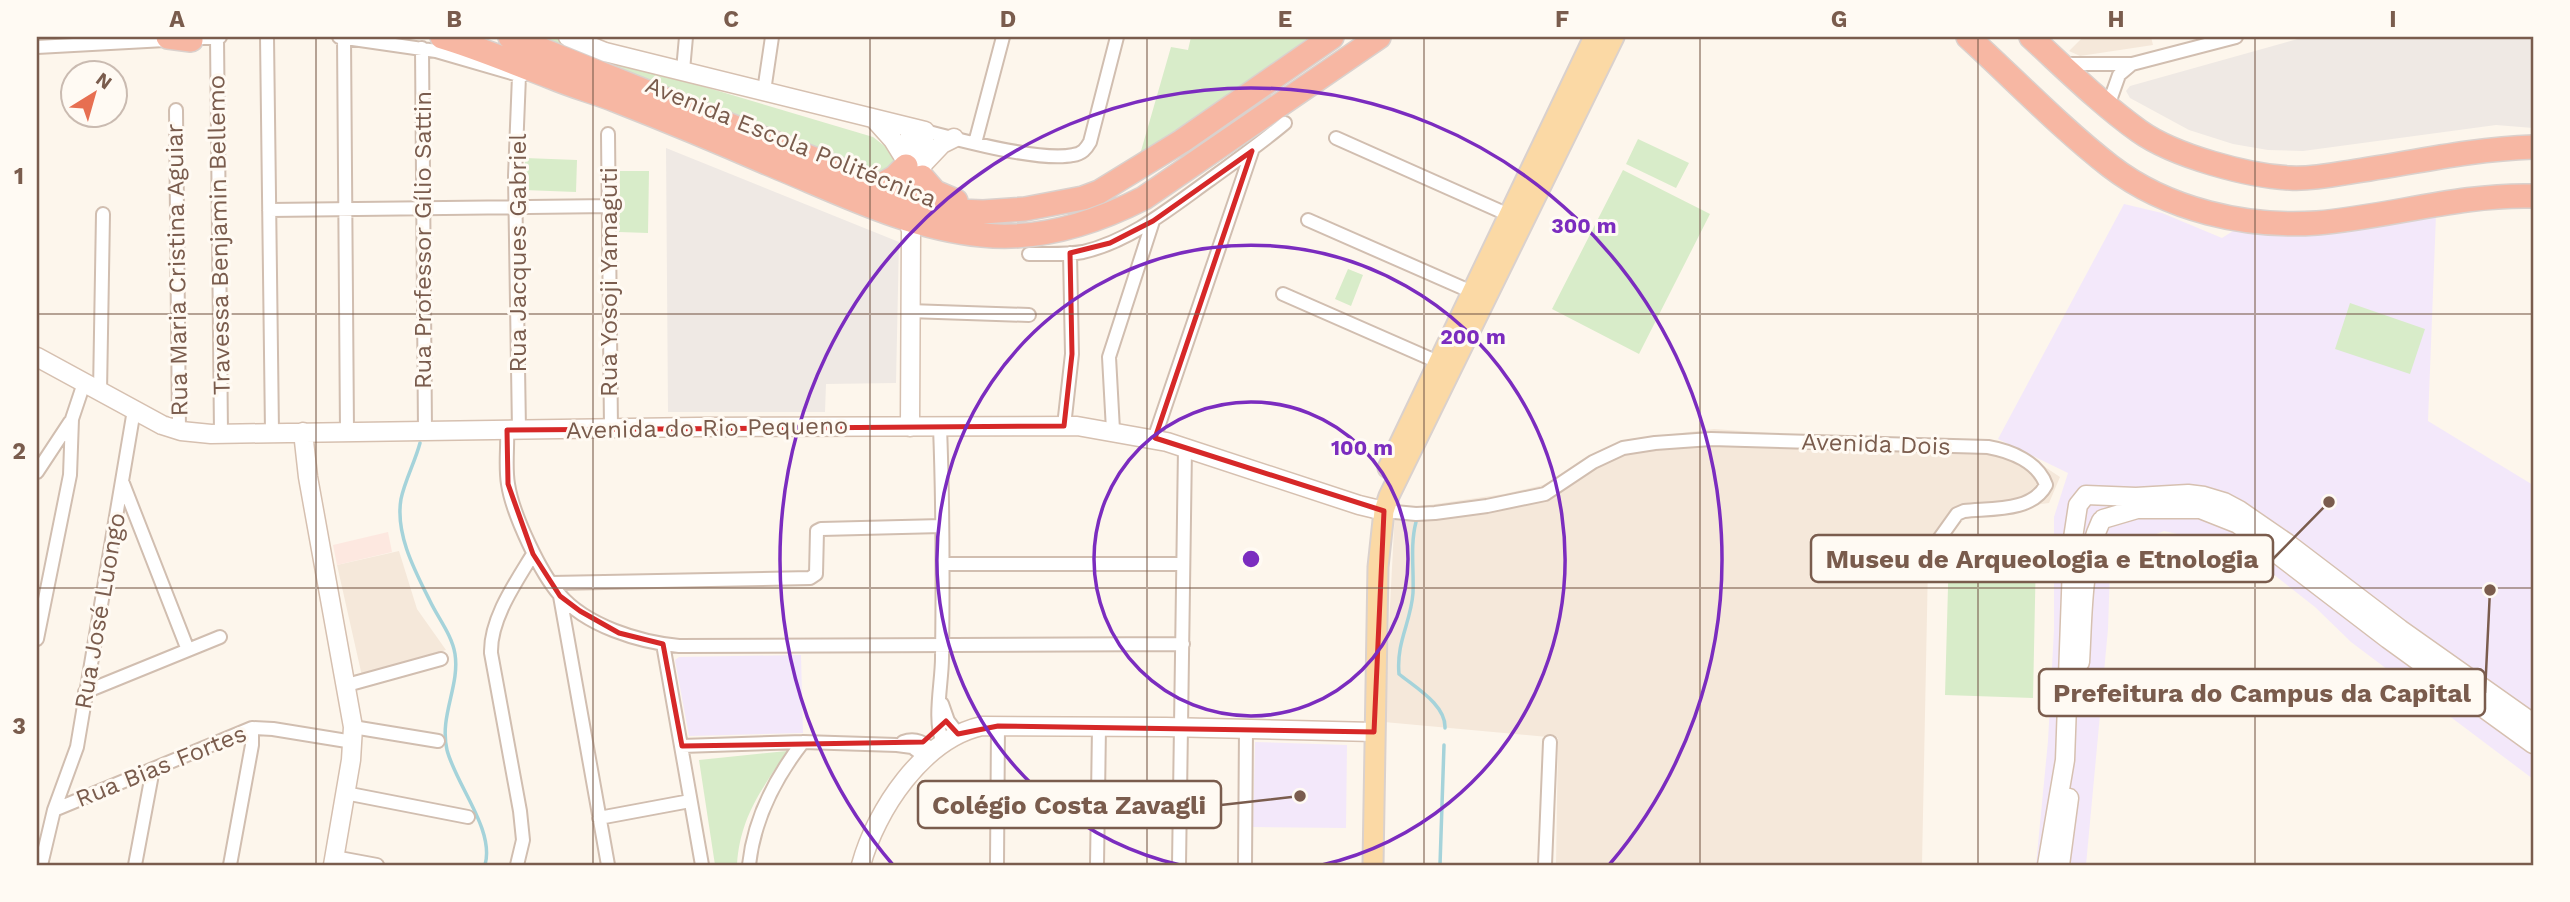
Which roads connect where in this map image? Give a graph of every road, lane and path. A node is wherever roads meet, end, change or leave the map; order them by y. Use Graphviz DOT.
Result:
graph roads {
  1 [pos="168,37"];
  2 [pos="218,37"];
  3 [pos="267,37"];
  4 [pos="338,37"];
  5 [pos="510,37"];
  6 [pos="568,37"];
  7 [pos="686,37"];
  8 [pos="772,37"];
  9 [pos="1003,37"];
  10 [pos="1117,37"];
  11 [pos="1332,37"];
  12 [pos="1379,37"];
  13 [pos="1594,37"];
  14 [pos="1614,37"];
  15 [pos="1968,37"];
  16 [pos="2031,37"];
  17 [pos="2236,37"];
  18 [pos="344,38"];
  19 [pos="191,40"];
  20 [pos="432,42"];
  21 [pos="606,44"];
  22 [pos="37,47"];
  23 [pos="2060,64"];
  24 [pos="2132,64"];
  25 [pos="683,70"];
  26 [pos="519,76"];
  27 [pos="552,78"];
  28 [pos="764,91"];
  29 [pos="678,103"];
  30 [pos="2108,106"];
  31 [pos="176,110"];
  32 [pos="644,112"];
  33 [pos="875,120"];
  34 [pos="1285,123"];
  35 [pos="918,130"];
  36 [pos="608,134"];
  37 [pos="954,138"];
  38 [pos="1336,138"];
  39 [pos="975,143"];
  40 [pos="2533,147"];
  41 [pos="1252,151"];
  42 [pos="914,167"];
  43 [pos="881,186"];
  44 [pos="2533,196"];
  45 [pos="610,206"];
  46 [pos="515,207"];
  47 [pos="423,208"];
  48 [pos="346,209"];
  49 [pos="911,209"];
  50 [pos="269,210"];
  51 [pos="993,211"];
  52 [pos="103,214"];
  53 [pos="1509,215"];
  54 [pos="1308,220"];
  55 [pos="1153,221"];
  56 [pos="1070,253"];
  57 [pos="1029,254"];
  58 [pos="1472,292"];
  59 [pos="1283,294"];
  60 [pos="909,312"];
  61 [pos="1029,315"];
  62 [pos="37,357"];
  63 [pos="1438,362"];
  64 [pos="92,387"];
  65 [pos="134,410"];
  66 [pos="72,419"];
  67 [pos="1064,426"];
  68 [pos="910,427"];
  69 [pos="940,427"];
  70 [pos="611,429"];
  71 [pos="179,430"];
  72 [pos="513,430"];
  73 [pos="1113,430"];
  74 [pos="425,431"];
  75 [pos="272,432"];
  76 [pos="303,432"];
  77 [pos="347,432"];
  78 [pos="221,433"];
  79 [pos="1154,439"];
  80 [pos="1185,448"];
  81 [pos="37,472"];
  82 [pos="122,481"];
  83 [pos="2094,495"];
  84 [pos="1378,510"];
  85 [pos="2077,511"];
  86 [pos="2102,520"];
  87 [pos="942,526"];
  88 [pos="533,554"];
  89 [pos="1922,563"];
  90 [pos="943,564"];
  91 [pos="1183,564"];
  92 [pos="49,572"];
  93 [pos="551,583"];
  94 [pos="37,590"];
  95 [pos="560,596"];
  96 [pos="220,637"];
  97 [pos="37,639"];
  98 [pos="2401,639"];
  99 [pos="663,644"];
  100 [pos="1183,644"];
  101 [pos="942,645"];
  102 [pos="188,650"];
  103 [pos="441,659"];
  104 [pos="347,685"];
  105 [pos="85,692"];
  106 [pos="941,697"];
  107 [pos="2533,723"];
  108 [pos="998,726"];
  109 [pos="1099,727"];
  110 [pos="1181,727"];
  111 [pos="252,728"];
  112 [pos="1246,729"];
  113 [pos="1368,732"];
  114 [pos="353,734"];
  115 [pos="438,741"];
  116 [pos="803,742"];
  117 [pos="937,743"];
  118 [pos="1550,743"];
  119 [pos="2533,744"];
  120 [pos="682,746"];
  121 [pos="153,769"];
  122 [pos="345,793"];
  123 [pos="690,801"];
  124 [pos="54,810"];
  125 [pos="468,817"];
  126 [pos="599,818"];
  127 [pos="333,861"];
  128 [pos="41,865"];
  129 [pos="135,865"];
  130 [pos="230,865"];
  131 [pos="377,865"];
  132 [pos="517,865"];
  133 [pos="608,865"];
  134 [pos="702,865"];
  135 [pos="749,865"];
  136 [pos="861,865"];
  137 [pos="997,865"];
  138 [pos="1097,865"];
  139 [pos="1180,865"];
  140 [pos="1245,865"];
  141 [pos="1360,865"];
  142 [pos="1373,865"];
  143 [pos="1545,865"];
  144 [pos="2047,865"];
  145 [pos="2060,865"];
  1 -- 19 [label="highway"];
  2 -- 19 [label="street"];
  2 -- 78 [label="street, Travessa Benjamin Bellemo"];
  3 -- 50 [label="street"];
  4 -- 18 [label="street, Avenida Escola Politécnica"];
  5 -- 29 [label="highway, Avenida Escola Politécnica"];
  6 -- 21 [label="street"];
  7 -- 25 [label="street"];
  8 -- 28 [label="street"];
  9 -- 39 [label="street"];
  10 -- 39 [label="street"];
  11 -- 51 [label="highway, Avenida Escola Politécnica"];
  12 -- 49 [label="highway, Avenida Escola Politécnica"];
  13 -- 53 [label="main road"];
  14 -- 84 [label="main road"];
  15 -- 44 [label="highway"];
  16 -- 23 [label="highway"];
  17 -- 24 [label="street"];
  18 -- 20 [label="street, Avenida Escola Politécnica"];
  18 -- 48 [label="street"];
  19 -- 22 [label="street"];
  20 -- 26 [label="street, Avenida Escola Politécnica"];
  20 -- 27 [label="highway, Avenida Escola Politécnica"];
  20 -- 47 [label="street, Rua Professor Gílio Sattin"];
  21 -- 25 [label="street"];
  23 -- 24 [label="street"];
  23 -- 30 [label="highway"];
  24 -- 30 [label="street"];
  25 -- 28 [label="street"];
  25 -- 29 [label="street"];
  26 -- 27 [label="street, Avenida Escola Politécnica"];
  26 -- 46 [label="street, Rua Jacques Gabriel"];
  27 -- 32 [label="highway, Avenida Escola Politécnica"];
  28 -- 33 [label="street"];
  29 -- 32 [label="highway"];
  29 -- 43 [label="highway, Avenida Escola Politécnica"];
  30 -- 40 [label="highway"];
  31 -- 71 [label="street, Rua Maria Cristina Aguiar"];
  32 -- 49 [label="highway, Avenida Escola Politécnica"];
  33 -- 35 [label="street"];
  33 -- 42 [label="street"];
  34 -- 41 [label="street"];
  35 -- 37 [label="street"];
  35 -- 42 [label="street"];
  36 -- 45 [label="street, Rua Yosoji Yamaguti"];
  37 -- 39 [label="street"];
  37 -- 42 [label="street"];
  38 -- 53 [label="street"];
  41 -- 55 [label="street"];
  41 -- 79 [label="street"];
  42 -- 43 [label="highway"];
  42 -- 49 [label="street"];
  42 -- 51 [label="highway"];
  43 -- 49 [label="highway, Avenida Escola Politécnica"];
  45 -- 46 [label="street"];
  45 -- 70 [label="street, Rua Yosoji Yamaguti"];
  46 -- 47 [label="street"];
  46 -- 72 [label="street, Rua Jacques Gabriel"];
  47 -- 48 [label="street"];
  47 -- 74 [label="street, Rua Professor Gílio Sattin"];
  48 -- 50 [label="street"];
  48 -- 77 [label="street"];
  49 -- 51 [label="highway, Avenida Escola Politécnica"];
  49 -- 60 [label="street"];
  50 -- 75 [label="street"];
  52 -- 64 [label="street"];
  53 -- 58 [label="main road"];
  54 -- 58 [label="street"];
  55 -- 56 [label="street"];
  55 -- 73 [label="street"];
  56 -- 57 [label="street"];
  56 -- 67 [label="street"];
  58 -- 63 [label="main road"];
  59 -- 63 [label="street"];
  60 -- 61 [label="street"];
  60 -- 68 [label="street"];
  62 -- 64 [label="street, Avenida do Rio Pequeno"];
  63 -- 84 [label="main road"];
  64 -- 65 [label="street, Avenida do Rio Pequeno"];
  64 -- 66 [label="street"];
  65 -- 71 [label="street, Avenida do Rio Pequeno"];
  65 -- 82 [label="street, Rua José Luongo"];
  66 -- 81 [label="street"];
  66 -- 92 [label="street"];
  67 -- 69 [label="street, Avenida do Rio Pequeno"];
  67 -- 73 [label="street, Avenida do Rio Pequeno"];
  68 -- 69 [label="street, Avenida do Rio Pequeno"];
  68 -- 70 [label="street, Avenida do Rio Pequeno"];
  69 -- 87 [label="street"];
  70 -- 72 [label="street, Avenida do Rio Pequeno"];
  71 -- 78 [label="street, Avenida do Rio Pequeno"];
  72 -- 74 [label="street, Avenida do Rio Pequeno"];
  72 -- 88 [label="street, Rua Jacques Gabriel"];
  73 -- 79 [label="street, Avenida do Rio Pequeno"];
  74 -- 77 [label="street, Avenida do Rio Pequeno"];
  75 -- 76 [label="street, Avenida do Rio Pequeno"];
  75 -- 78 [label="street, Avenida do Rio Pequeno"];
  76 -- 77 [label="street, Avenida do Rio Pequeno"];
  76 -- 104 [label="street"];
  79 -- 80 [label="street, Avenida do Rio Pequeno"];
  80 -- 84 [label="street, Avenida do Rio Pequeno"];
  80 -- 91 [label="street"];
  82 -- 102 [label="street"];
  82 -- 105 [label="street, Rua José Luongo"];
  83 -- 85 [label="street"];
  83 -- 86 [label="street"];
  83 -- 98 [label="street"];
  84 -- 89 [label="street, Avenida Dois"];
  84 -- 113 [label="main road"];
  85 -- 86 [label="street"];
  85 -- 144 [label="street"];
  86 -- 98 [label="street"];
  86 -- 145 [label="street"];
  87 -- 90 [label="street"];
  87 -- 93 [label="street"];
  88 -- 93 [label="street, Rua Jacques Gabriel"];
  88 -- 132 [label="street"];
  90 -- 91 [label="street"];
  90 -- 101 [label="street"];
  91 -- 100 [label="street"];
  92 -- 94 [label="street"];
  92 -- 97 [label="street"];
  93 -- 95 [label="street, Rua Jacques Gabriel"];
  95 -- 99 [label="street"];
  95 -- 126 [label="street"];
  96 -- 102 [label="street"];
  98 -- 107 [label="street"];
  98 -- 119 [label="street"];
  99 -- 101 [label="street"];
  99 -- 120 [label="street"];
  100 -- 101 [label="street"];
  100 -- 110 [label="street"];
  101 -- 106 [label="street"];
  102 -- 105 [label="street"];
  103 -- 104 [label="street"];
  104 -- 114 [label="street"];
  105 -- 124 [label="street, Rua José Luongo"];
  106 -- 117 [label="street"];
  106 -- 117 [label="street"];
  108 -- 109 [label="street"];
  108 -- 117 [label="street"];
  108 -- 137 [label="street"];
  109 -- 110 [label="street"];
  109 -- 138 [label="street"];
  110 -- 112 [label="street"];
  110 -- 139 [label="street"];
  111 -- 114 [label="street, Rua Bias Fortes"];
  111 -- 121 [label="street, Rua Bias Fortes"];
  111 -- 130 [label="street"];
  112 -- 113 [label="street"];
  112 -- 140 [label="street"];
  113 -- 141 [label="main road"];
  113 -- 142 [label="main road"];
  114 -- 115 [label="street, Rua Bias Fortes"];
  114 -- 122 [label="street"];
  116 -- 117 [label="street"];
  116 -- 120 [label="street"];
  116 -- 135 [label="street"];
  117 -- 136 [label="street"];
  118 -- 143 [label="street"];
  120 -- 123 [label="street"];
  121 -- 124 [label="street, Rua Bias Fortes"];
  121 -- 129 [label="street"];
  122 -- 125 [label="street"];
  122 -- 127 [label="street"];
  123 -- 126 [label="street"];
  123 -- 134 [label="street"];
  124 -- 128 [label="street, Rua José Luongo"];
  126 -- 133 [label="street"];
  127 -- 131 [label="street"];
}
